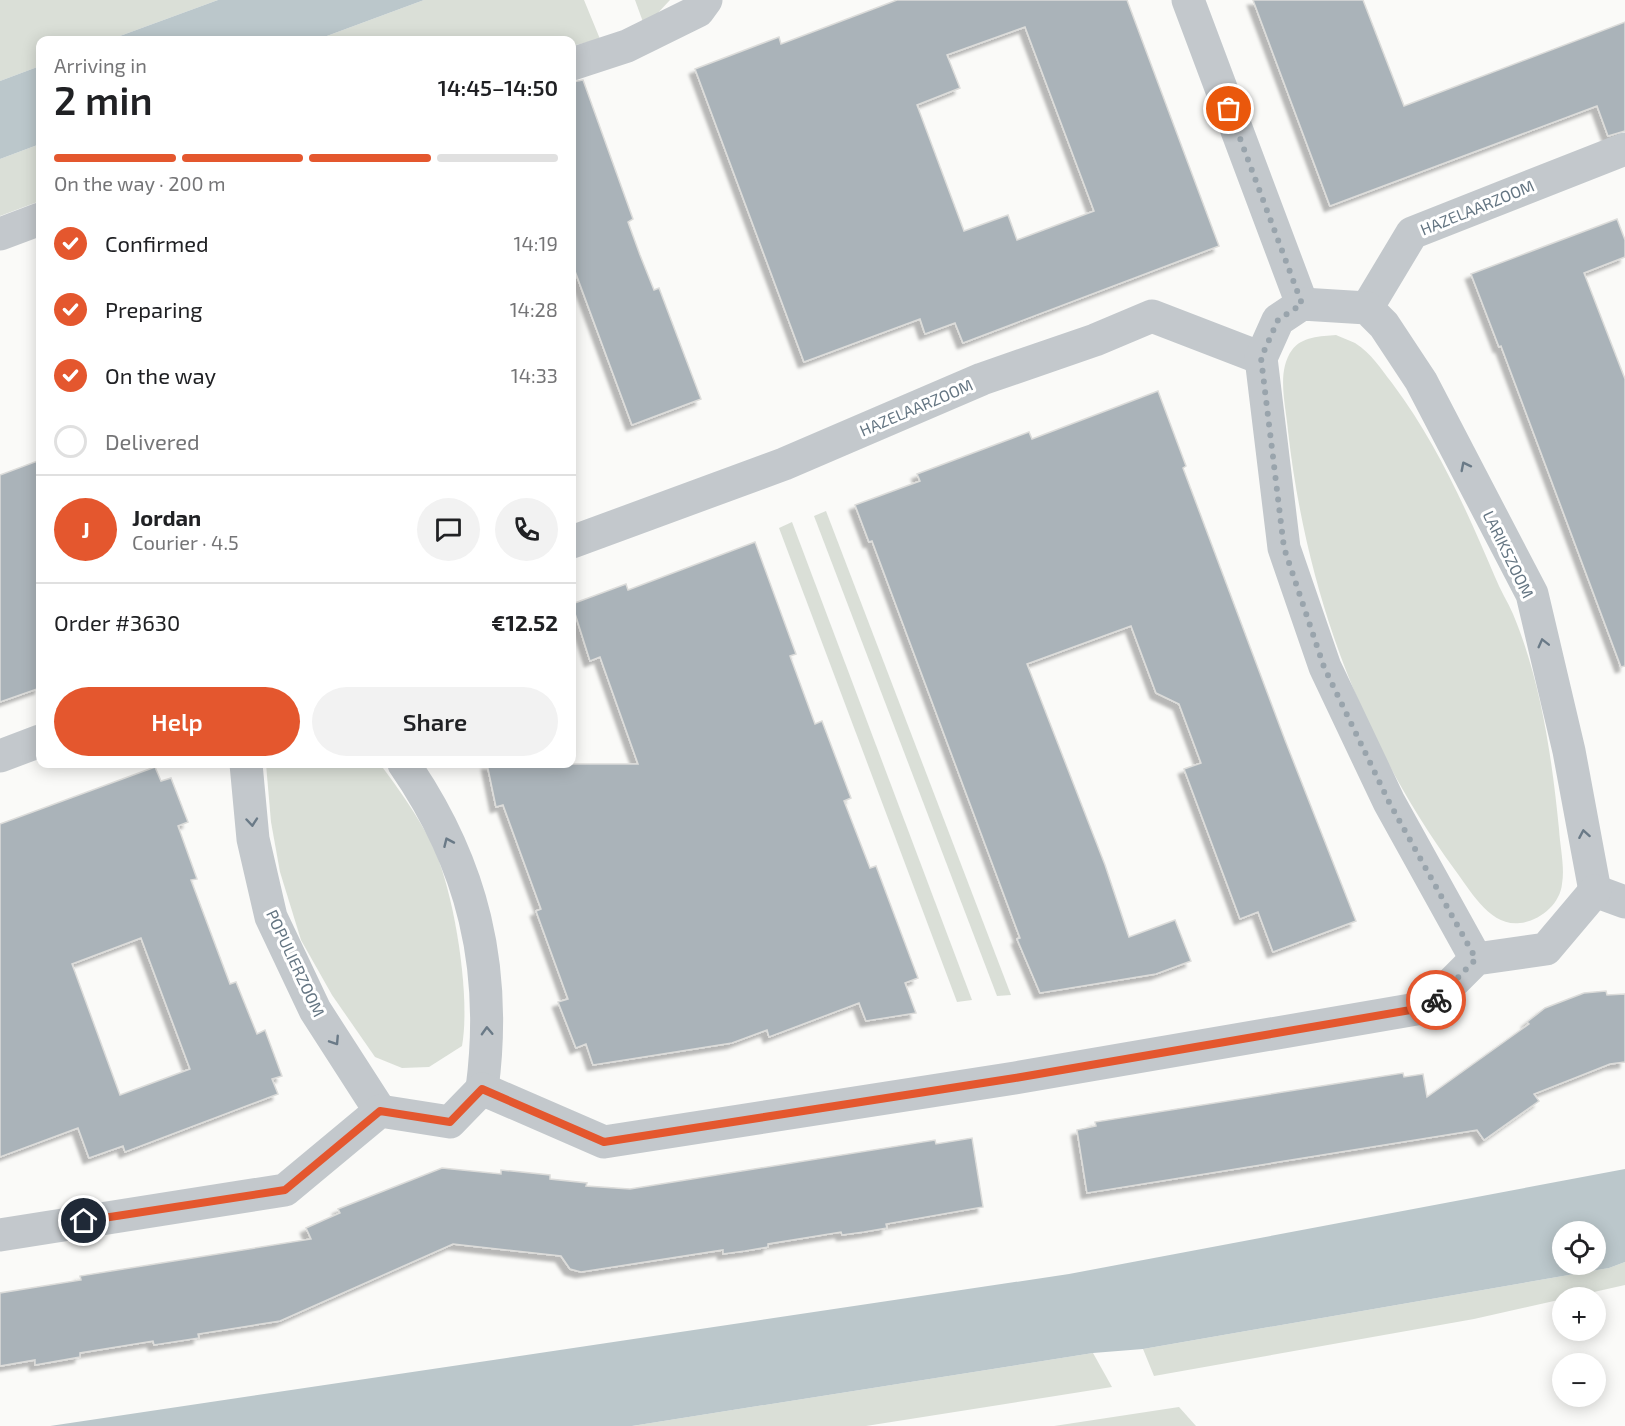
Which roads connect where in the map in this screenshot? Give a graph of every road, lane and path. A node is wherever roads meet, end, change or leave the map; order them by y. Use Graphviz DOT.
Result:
graph roads {
  1 [pos="706,0"];
  2 [pos="1188,0"];
  3 [pos="576,63"];
  4 [pos="1625,149"];
  5 [pos="36,220"];
  6 [pos="0,234"];
  7 [pos="1302,304"];
  8 [pos="1367,308"];
  9 [pos="1261,358"];
  10 [pos="576,541"];
  11 [pos="36,742"];
  12 [pos="0,756"];
  13 [pos="246,768"];
  14 [pos="407,768"];
  15 [pos="1610,897"];
  16 [pos="1476,959"];
  17 [pos="482,1089"];
  18 [pos="380,1111"];
  19 [pos="0,1235"];
  1 -- 3 [label="street"];
  2 -- 7 [label="street"];
  4 -- 8 [label="street, HAZELAARZOOM"];
  5 -- 6 [label="street"];
  7 -- 8 [label="street"];
  7 -- 9 [label="street"];
  15 -- 8 [label="street, LARIKSZOOM, one-way"];
  9 -- 10 [label="street, HAZELAARZOOM"];
  9 -- 16 [label="street"];
  11 -- 12 [label="street"];
  13 -- 18 [label="street, POPULIERZOOM, one-way"];
  17 -- 14 [label="street, one-way"];
  15 -- 16 [label="street"];
  16 -- 17 [label="street"];
  17 -- 18 [label="street"];
  18 -- 19 [label="street"];
}
